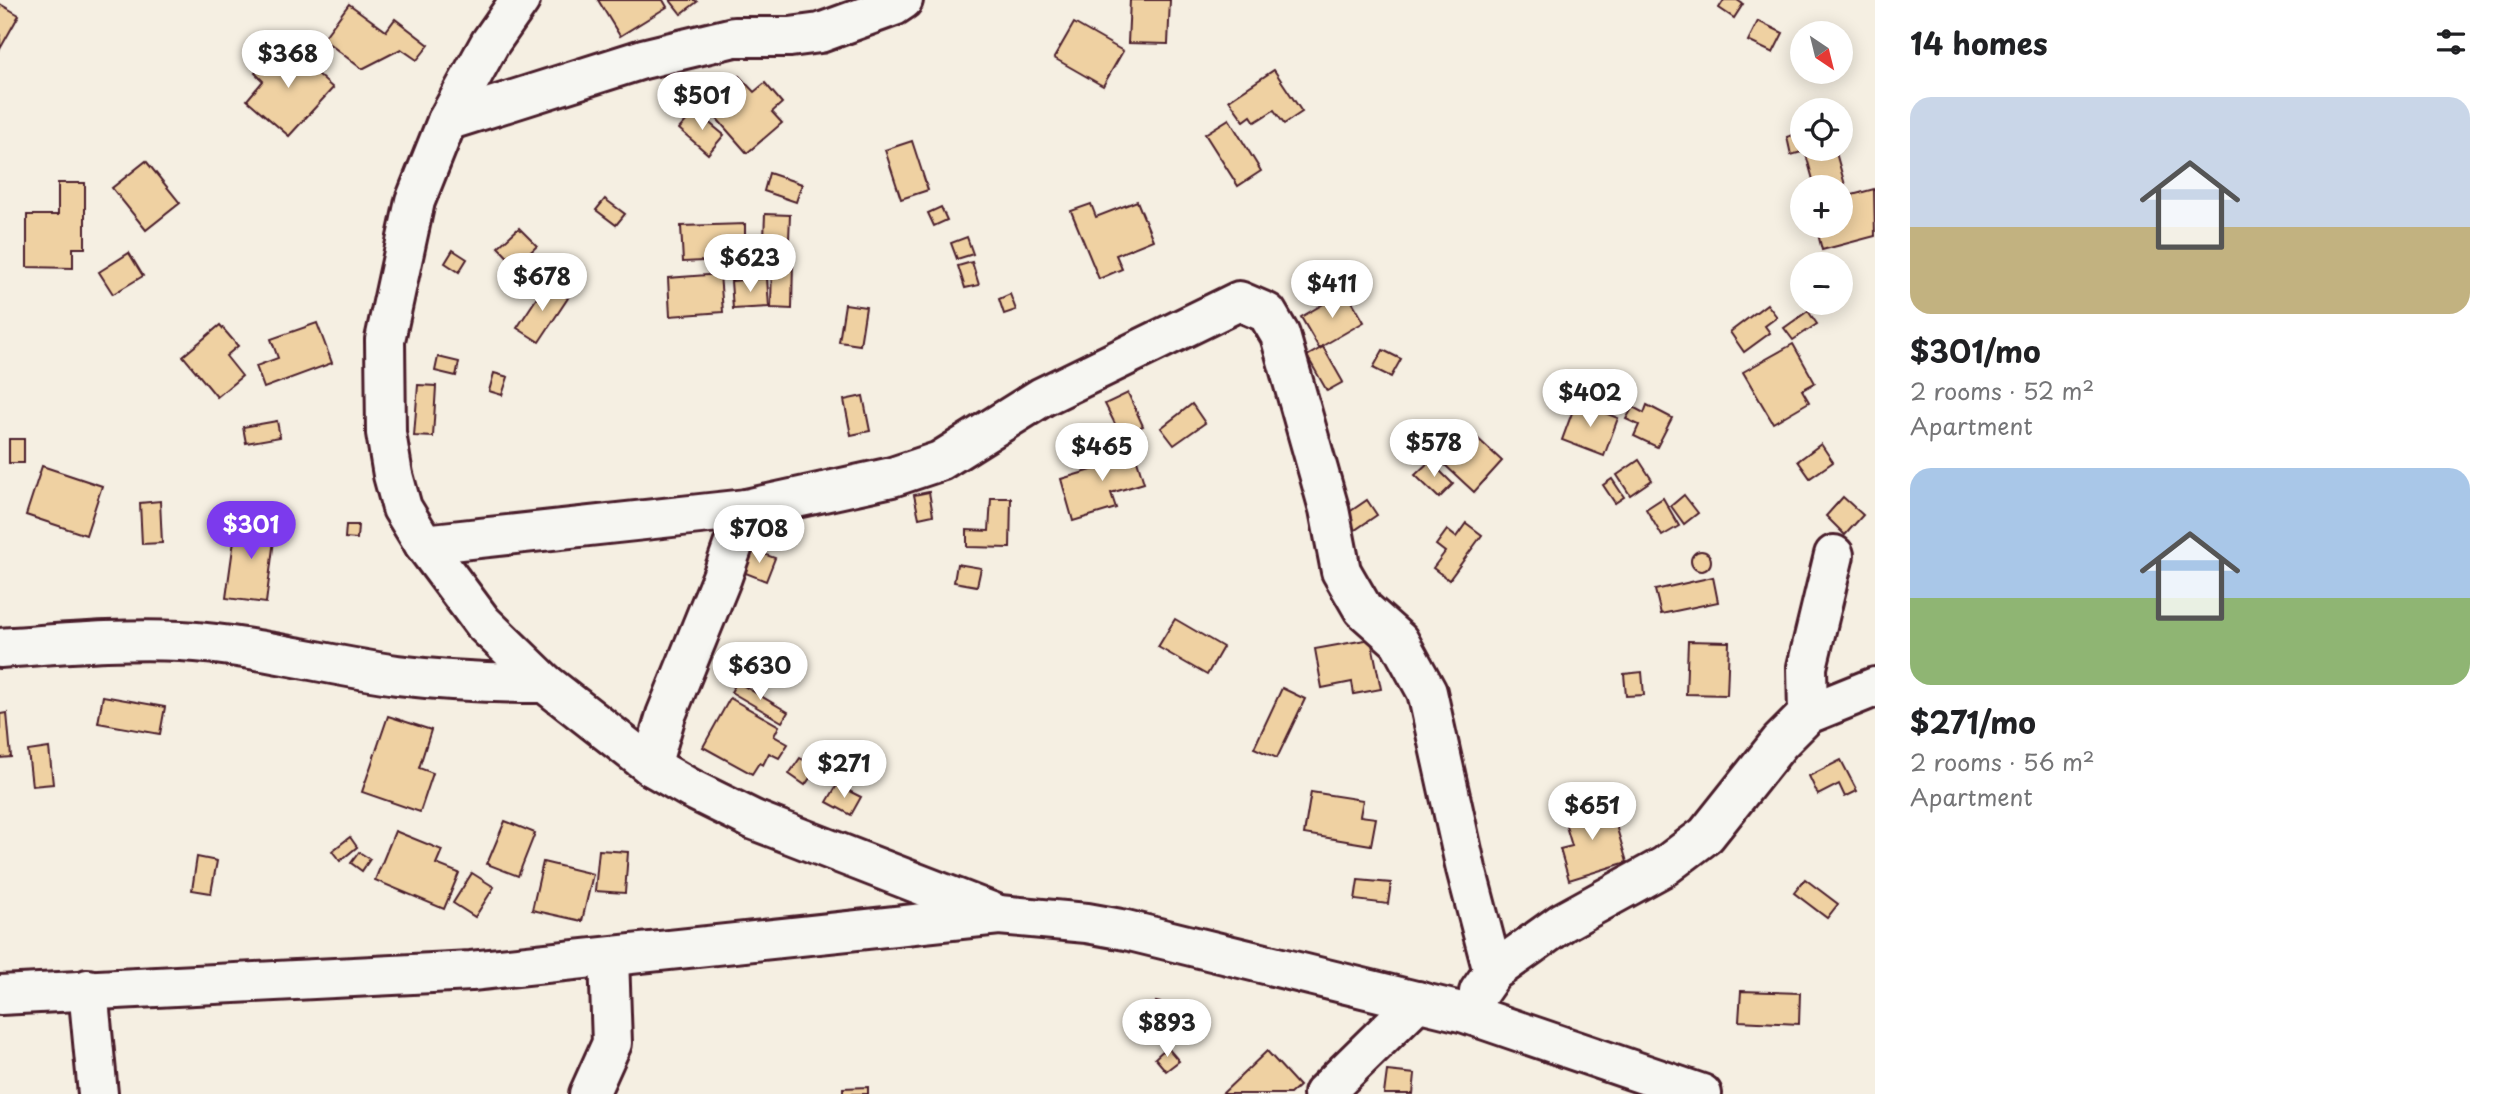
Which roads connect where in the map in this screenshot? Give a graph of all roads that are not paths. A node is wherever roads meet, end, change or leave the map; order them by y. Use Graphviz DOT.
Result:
graph roads {
  1 [pos="520,0"];
  2 [pos="903,0"];
  3 [pos="447,121"];
  4 [pos="746,509"];
  5 [pos="424,544"];
  6 [pos="1834,555"];
  7 [pos="0,648"];
  8 [pos="545,683"];
  9 [pos="1875,687"];
  10 [pos="1808,714"];
  11 [pos="651,766"];
  12 [pos="999,915"];
  13 [pos="608,957"];
  14 [pos="1493,972"];
  15 [pos="88,989"];
  16 [pos="0,995"];
  17 [pos="1418,1001"];
  18 [pos="1465,1013"];
  19 [pos="612,1043"];
  20 [pos="98,1094"];
  21 [pos="589,1094"];
  22 [pos="623,1094"];
  23 [pos="1323,1094"];
  24 [pos="1702,1094"];
  1 -- 3 [label="street"];
  2 -- 3 [label="street"];
  3 -- 5 [label="street"];
  4 -- 5 [label="street"];
  4 -- 11 [label="street"];
  4 -- 14 [label="street"];
  5 -- 8 [label="street"];
  6 -- 10 [label="street"];
  7 -- 8 [label="street"];
  8 -- 11 [label="street"];
  9 -- 10 [label="street"];
  10 -- 14 [label="street"];
  11 -- 12 [label="street"];
  12 -- 13 [label="street"];
  12 -- 17 [label="street"];
  13 -- 15 [label="street"];
  13 -- 19 [label="street"];
  14 -- 18 [label="street"];
  15 -- 16 [label="street"];
  15 -- 20 [label="street"];
  17 -- 18 [label="street"];
  17 -- 23 [label="street"];
  18 -- 24 [label="street"];
  19 -- 21 [label="street"];
  19 -- 22 [label="street"];
}
